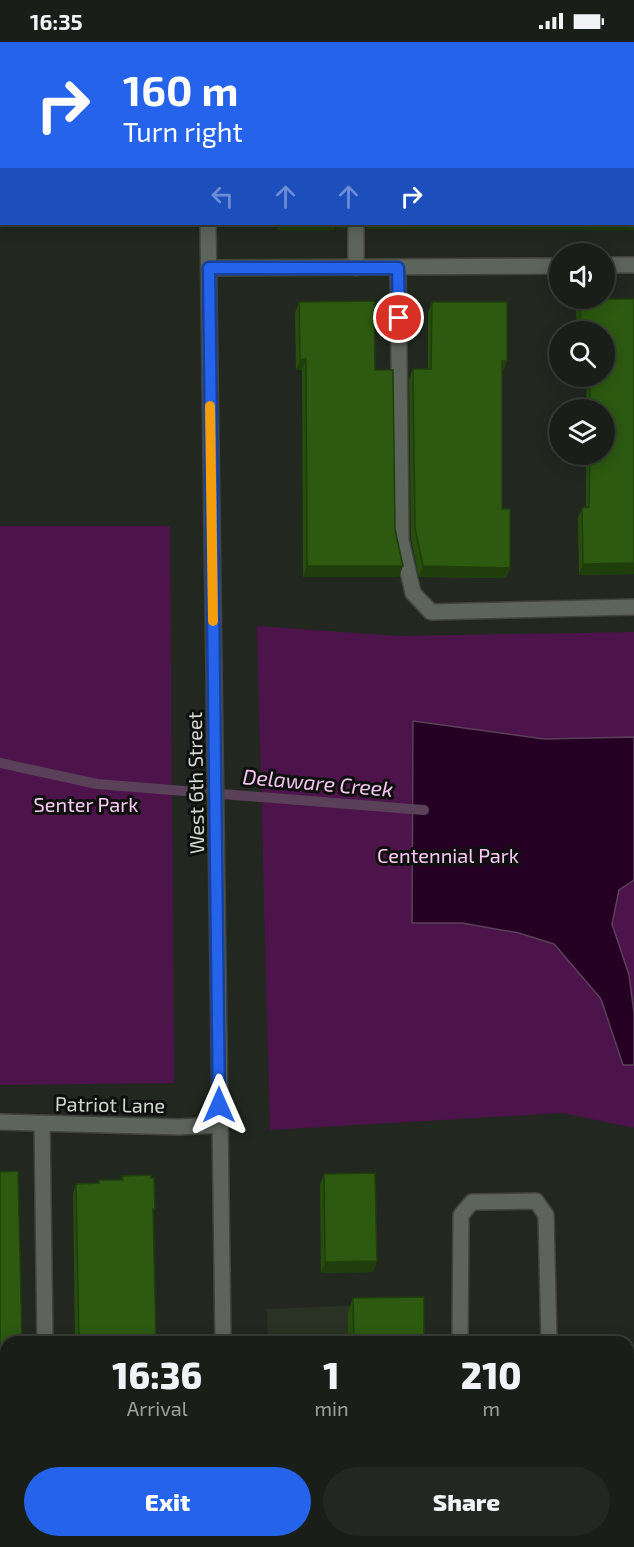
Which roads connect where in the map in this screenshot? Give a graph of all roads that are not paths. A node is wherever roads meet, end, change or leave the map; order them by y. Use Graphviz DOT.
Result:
graph roads {
  1 [pos="208,225"];
  2 [pos="356,225"];
  3 [pos="615,265"];
  4 [pos="634,265"];
  5 [pos="549,266"];
  6 [pos="209,268"];
  7 [pos="356,268"];
  8 [pos="398,268"];
  9 [pos="634,607"];
  10 [pos="0,1122"];
  11 [pos="42,1123"];
  12 [pos="220,1125"];
  13 [pos="45,1336"];
  14 [pos="223,1336"];
  15 [pos="460,1336"];
  16 [pos="549,1336"];
  1 -- 6 [label="street, West 6th Street"];
  2 -- 7 [label="street"];
  3 -- 4 [label="street"];
  5 -- 8 [label="street"];
  6 -- 7 [label="street"];
  6 -- 12 [label="street, West 6th Street"];
  7 -- 8 [label="street"];
  8 -- 9 [label="street"];
  10 -- 11 [label="street, Patriot Lane"];
  11 -- 12 [label="street, Patriot Lane"];
  11 -- 13 [label="street"];
  12 -- 14 [label="street, West 6th Street"];
  15 -- 16 [label="street"];
}
